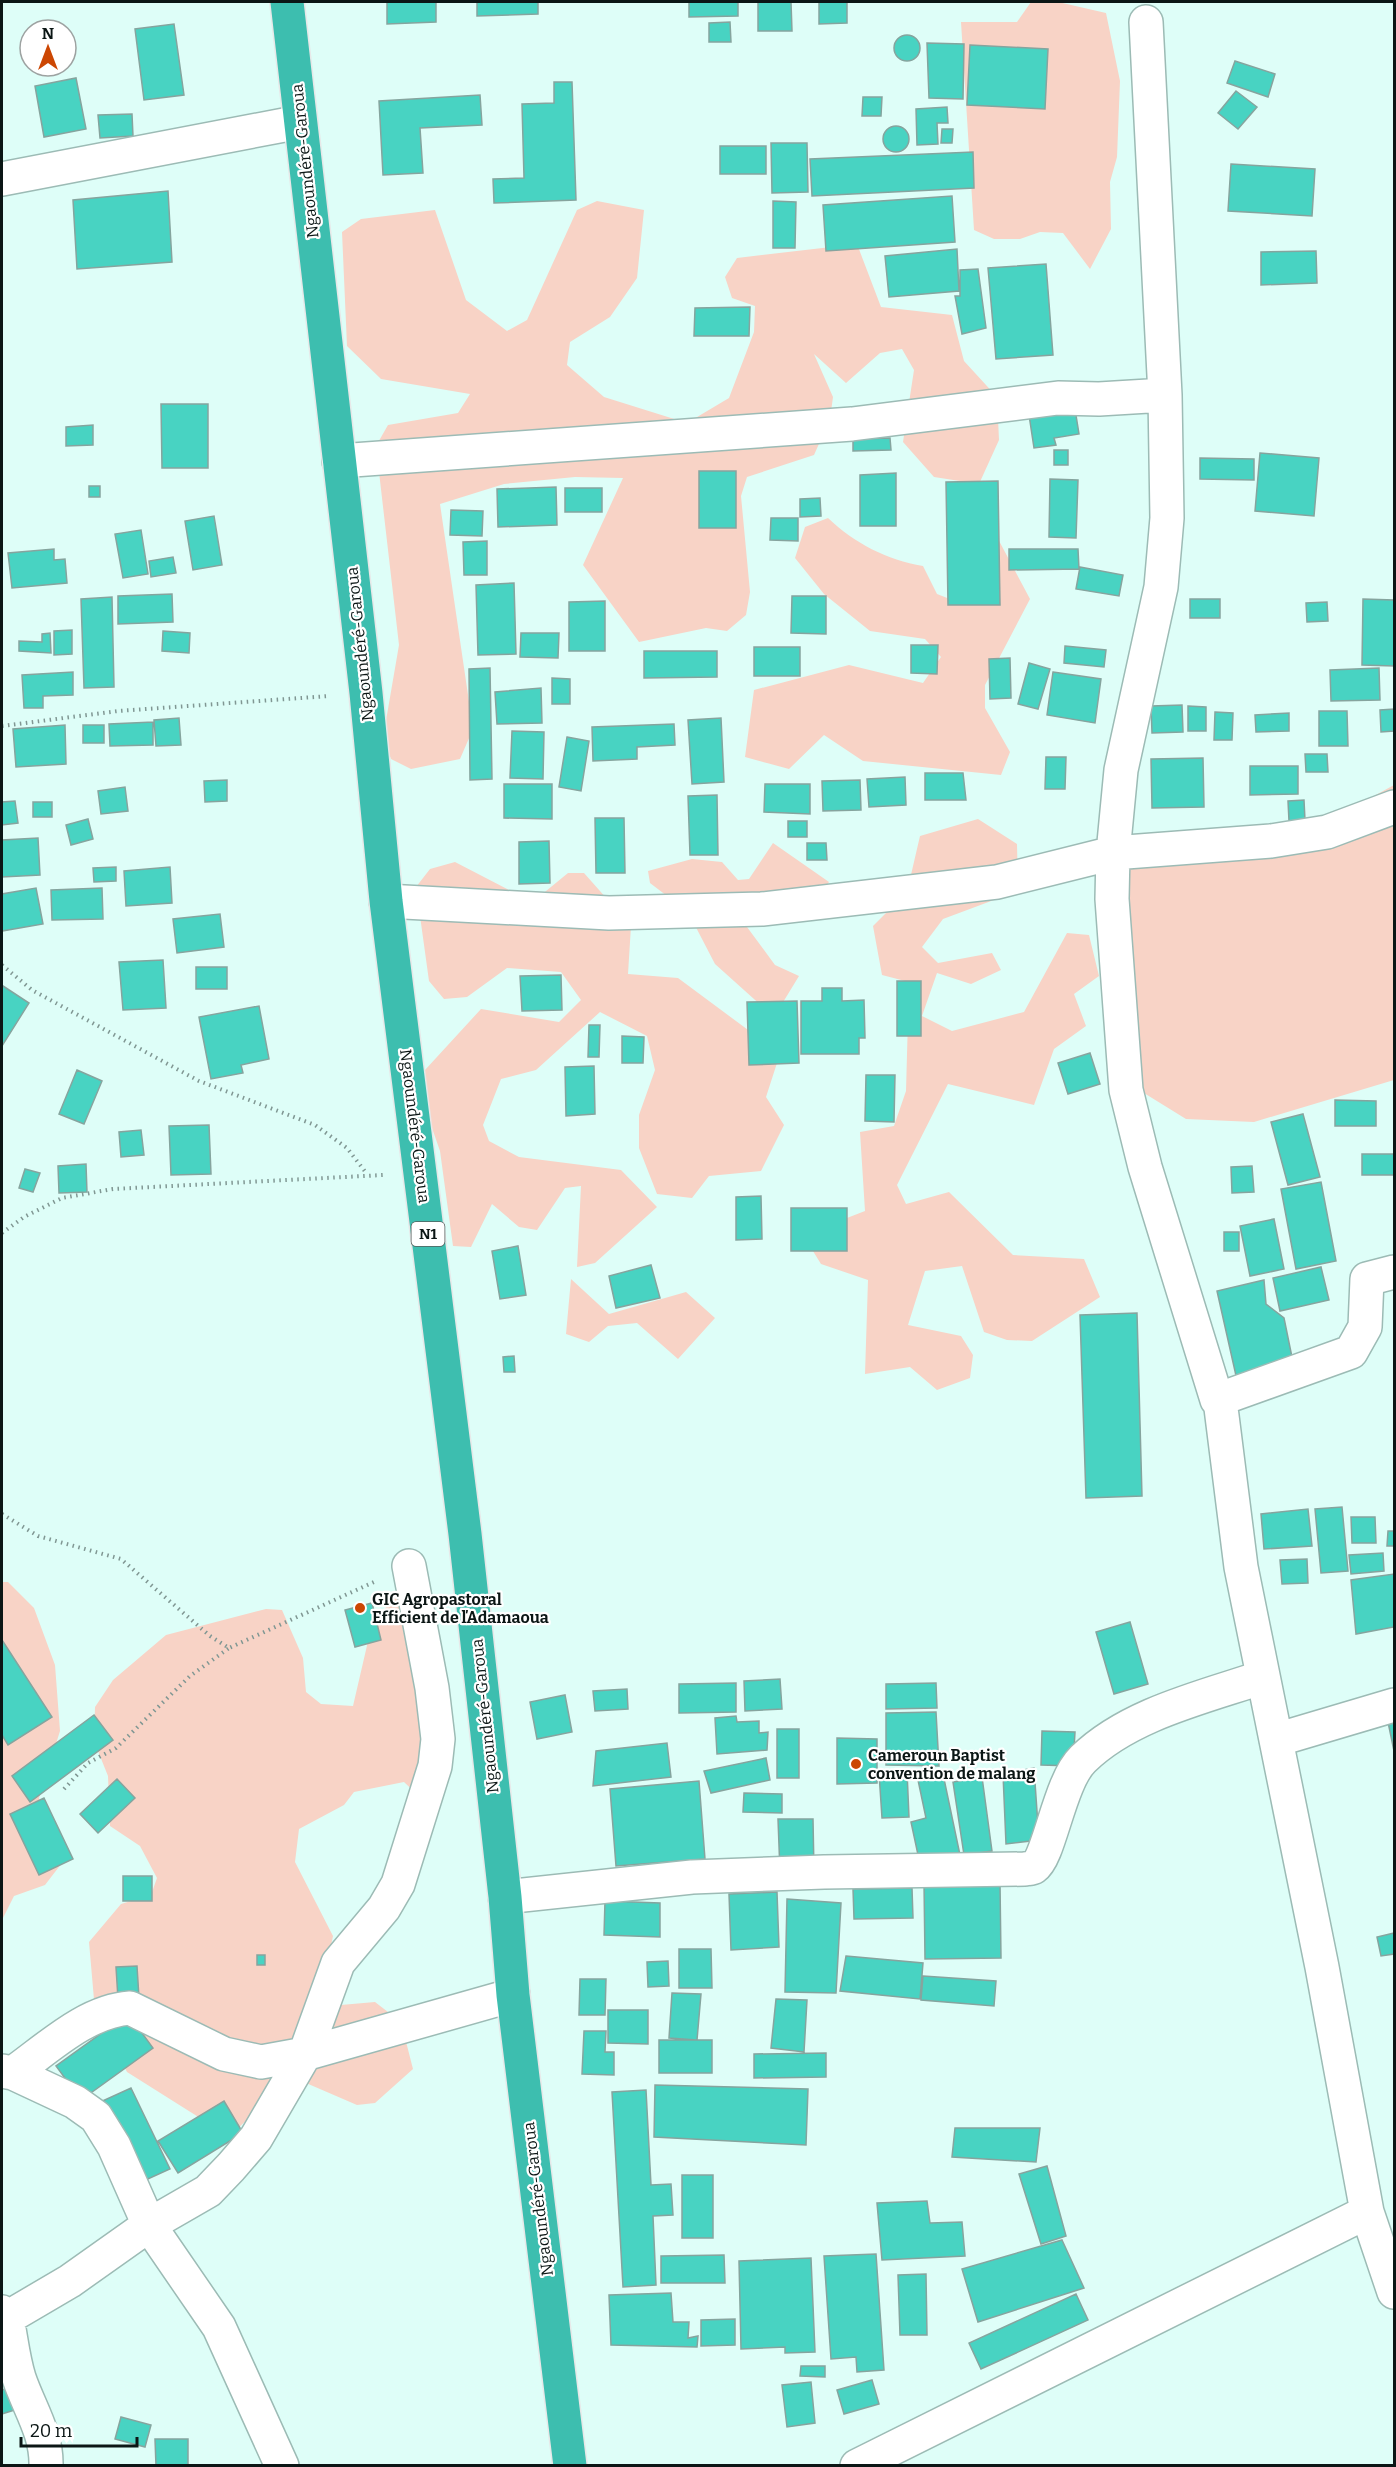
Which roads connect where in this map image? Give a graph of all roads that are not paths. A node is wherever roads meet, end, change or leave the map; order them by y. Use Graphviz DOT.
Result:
graph roads {
  1 [pos="287,2"];
  2 [pos="1146,22"];
  3 [pos="300,122"];
  4 [pos="2,179"];
  5 [pos="1165,395"];
  6 [pos="339,460"];
  7 [pos="1395,807"];
  8 [pos="1113,853"];
  9 [pos="386,901"];
  10 [pos="1395,1272"];
  11 [pos="1216,1400"];
  12 [pos="409,1566"];
  13 [pos="1263,1677"];
  14 [pos="1395,1706"];
  15 [pos="1276,1740"];
  16 [pos="505,1898"];
  17 [pos="513,1995"];
  18 [pos="305,2054"];
  19 [pos="7,2072"];
  20 [pos="1367,2212"];
  21 [pos="149,2225"];
  22 [pos="1395,2292"];
  23 [pos="4,2315"];
  24 [pos="10,2379"];
  25 [pos="46,2466"];
  26 [pos="282,2466"];
  27 [pos="570,2466"];
  28 [pos="857,2466"];
  1 -- 3 [label="highway, Ngaoundéré-Garoua / N1"];
  2 -- 5 [label="street"];
  3 -- 4 [label="street"];
  3 -- 6 [label="highway, Ngaoundéré-Garoua / N1"];
  5 -- 6 [label="street"];
  5 -- 8 [label="street"];
  6 -- 9 [label="highway, Ngaoundéré-Garoua / N1"];
  7 -- 8 [label="street"];
  8 -- 9 [label="street"];
  8 -- 11 [label="street"];
  9 -- 16 [label="highway, Ngaoundéré-Garoua / N1"];
  10 -- 11 [label="street"];
  11 -- 13 [label="street"];
  12 -- 18 [label="street"];
  13 -- 15 [label="street"];
  13 -- 16 [label="street"];
  14 -- 15 [label="street"];
  15 -- 20 [label="street"];
  16 -- 17 [label="highway, Ngaoundéré-Garoua / N1"];
  17 -- 18 [label="street"];
  17 -- 27 [label="highway, Ngaoundéré-Garoua / N1"];
  18 -- 19 [label="street"];
  18 -- 21 [label="street"];
  19 -- 21 [label="street"];
  20 -- 22 [label="street"];
  20 -- 28 [label="street"];
  21 -- 23 [label="street"];
  21 -- 26 [label="street"];
  23 -- 24 [label="street"];
  24 -- 25 [label="street"];
}
